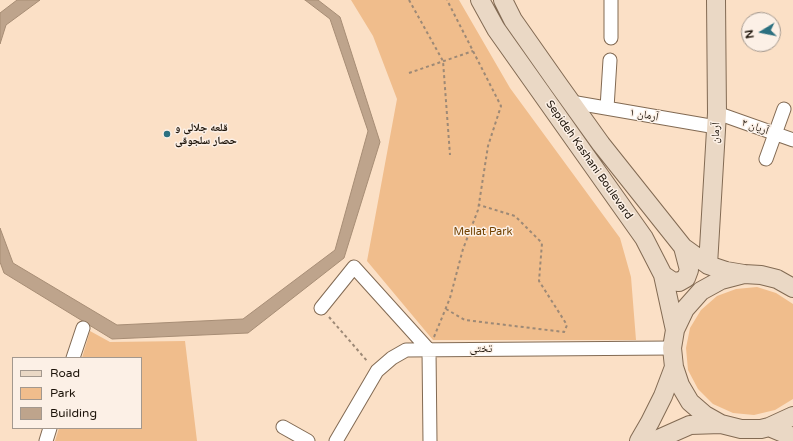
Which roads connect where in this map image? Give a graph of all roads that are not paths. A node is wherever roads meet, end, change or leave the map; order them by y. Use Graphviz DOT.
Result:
graph roads {
  1 [pos="480,0"];
  2 [pos="503,0"];
  3 [pos="611,0"];
  4 [pos="716,0"];
  5 [pos="611,38"];
  6 [pos="610,60"];
  7 [pos="571,102"];
  8 [pos="606,108"];
  9 [pos="784,109"];
  10 [pos="717,120"];
  11 [pos="775,134"];
  12 [pos="793,140"];
  13 [pos="766,159"];
  14 [pos="684,247"];
  15 [pos="708,265"];
  16 [pos="744,274"];
  17 [pos="663,275"];
  18 [pos="785,278"];
  19 [pos="793,288"];
  20 [pos="321,308"];
  21 [pos="83,328"];
  22 [pos="675,330"];
  23 [pos="672,348"];
  24 [pos="429,350"];
  25 [pos="73,357"];
  26 [pos="674,367"];
  27 [pos="793,416"];
  28 [pos="722,424"];
  29 [pos="283,427"];
  30 [pos="770,427"];
  31 [pos="50,429"];
  32 [pos="793,437"];
  33 [pos="46,441"];
  34 [pos="308,441"];
  35 [pos="336,441"];
  36 [pos="430,441"];
  37 [pos="639,441"];
  38 [pos="654,441"];
  1 -- 17 [label="main road, Sepideh Kashani Boulevard"];
  2 -- 7 [label="main road, Sepideh Kashani Boulevard"];
  3 -- 5 [label="street"];
  4 -- 10 [label="main road, آرمان"];
  6 -- 8 [label="street"];
  7 -- 8 [label="street, آرمان ۱"];
  7 -- 14 [label="main road, Sepideh Kashani Boulevard"];
  8 -- 10 [label="street, آرمان ۱"];
  9 -- 11 [label="street"];
  10 -- 11 [label="street, آریان ۲"];
  10 -- 15 [label="main road, آرمان"];
  11 -- 12 [label="street, آریان ۲"];
  11 -- 13 [label="street"];
  14 -- 15 [label="main road, Sepideh Kashani Boulevard"];
  14 -- 17 [label="main road"];
  15 -- 16 [label="main road, Sepideh Kashani Boulevard"];
  16 -- 18 [label="main road"];
  16 -- 22 [label="main road"];
  17 -- 22 [label="main road, Sepideh Kashani Boulevard"];
  18 -- 19 [label="main road"];
  20 -- 24 [label="street"];
  21 -- 25 [label="street"];
  22 -- 23 [label="main road"];
  23 -- 24 [label="street, تختی"];
  23 -- 26 [label="main road"];
  24 -- 35 [label="street, تختی"];
  24 -- 36 [label="street"];
  26 -- 28 [label="main road"];
  26 -- 37 [label="main road"];
  27 -- 30 [label="main road"];
  28 -- 30 [label="main road"];
  28 -- 38 [label="main road"];
  29 -- 34 [label="street"];
  30 -- 32 [label="main road"];
  31 -- 33 [label="street"];
}
